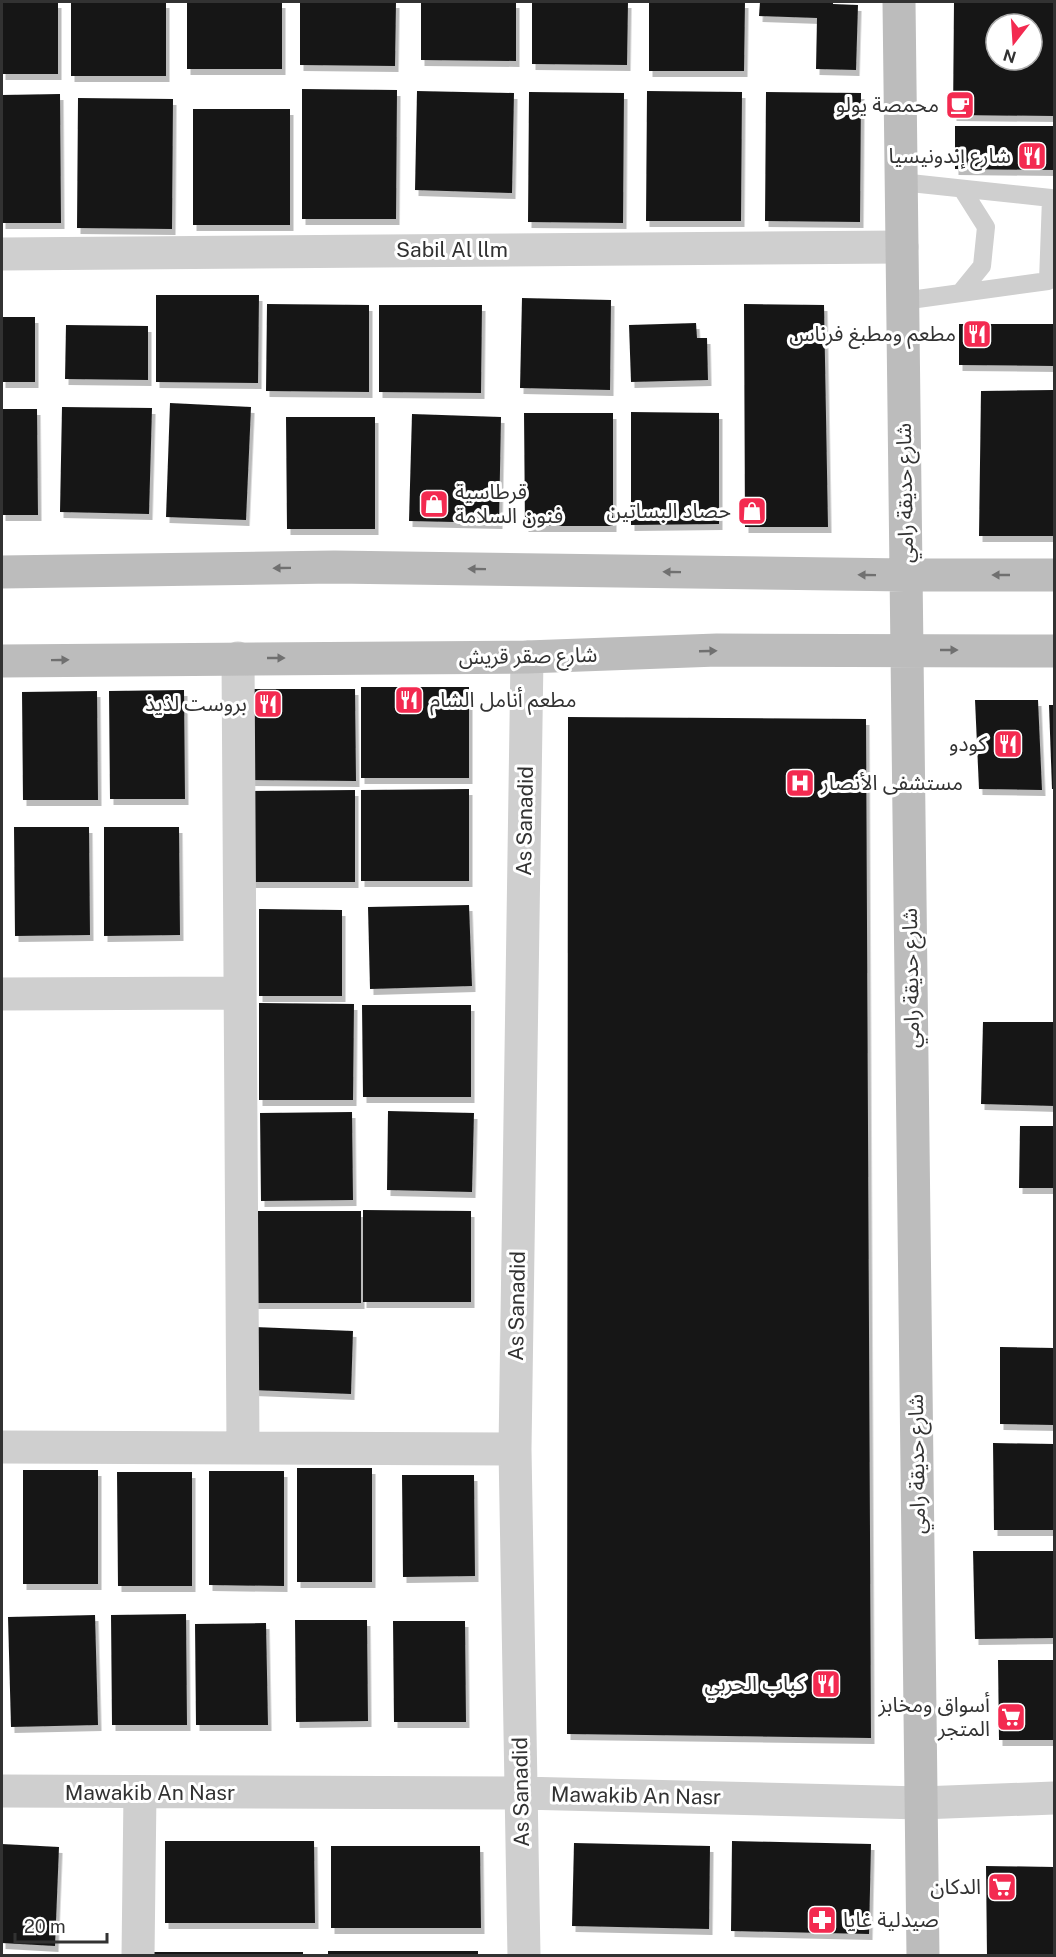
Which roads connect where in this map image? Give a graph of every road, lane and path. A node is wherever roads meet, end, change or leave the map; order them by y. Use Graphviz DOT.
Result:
graph roads {
  1 [pos="899,2"];
  2 [pos="901,182"];
  3 [pos="962,189"];
  4 [pos="902,247"];
  5 [pos="2,254"];
  6 [pos="960,293"];
  7 [pos="903,301"];
  8 [pos="2,572"];
  9 [pos="1054,574"];
  10 [pos="906,575"];
  11 [pos="907,650"];
  12 [pos="1054,651"];
  13 [pos="527,657"];
  14 [pos="238,658"];
  15 [pos="2,661"];
  16 [pos="240,993"];
  17 [pos="2,994"];
  18 [pos="243,1446"];
  19 [pos="2,1447"];
  20 [pos="515,1449"];
  21 [pos="2,1791"];
  22 [pos="140,1793"];
  23 [pos="521,1793"];
  24 [pos="1054,1798"];
  25 [pos="921,1803"];
  26 [pos="138,1956"];
  27 [pos="524,1956"];
  28 [pos="923,1956"];
  1 -- 2 [label="street, شارع حديقة رامي"];
  2 -- 3 [label="lane"];
  2 -- 4 [label="street, شارع حديقة رامي"];
  3 -- 6 [label="lane"];
  3 -- 6 [label="lane"];
  4 -- 5 [label="street, Sabil Al llm"];
  4 -- 7 [label="street, شارع حديقة رامي"];
  6 -- 7 [label="lane"];
  7 -- 10 [label="street, شارع حديقة رامي"];
  10 -- 8 [label="street, one-way"];
  9 -- 10 [label="street, one-way"];
  10 -- 11 [label="street, شارع حديقة رامي"];
  11 -- 12 [label="street, شارع صقر قريش, one-way"];
  13 -- 11 [label="street, شارع صقر قريش, one-way"];
  11 -- 25 [label="street, شارع حديقة رامي"];
  14 -- 13 [label="street, شارع صقر قريش, one-way"];
  13 -- 20 [label="street, As Sanadid"];
  15 -- 14 [label="street, شارع صقر قريش, one-way"];
  14 -- 16 [label="street"];
  16 -- 17 [label="street"];
  16 -- 18 [label="street"];
  18 -- 19 [label="street"];
  18 -- 20 [label="street"];
  20 -- 23 [label="street, As Sanadid"];
  21 -- 22 [label="street, Mawakib An Nasr"];
  22 -- 23 [label="street, Mawakib An Nasr"];
  22 -- 26 [label="street"];
  23 -- 25 [label="street, Mawakib An Nasr"];
  23 -- 27 [label="street, As Sanadid"];
  24 -- 25 [label="street, Mawakib An Nasr"];
  25 -- 28 [label="street, شارع حديقة رامي"];
}
